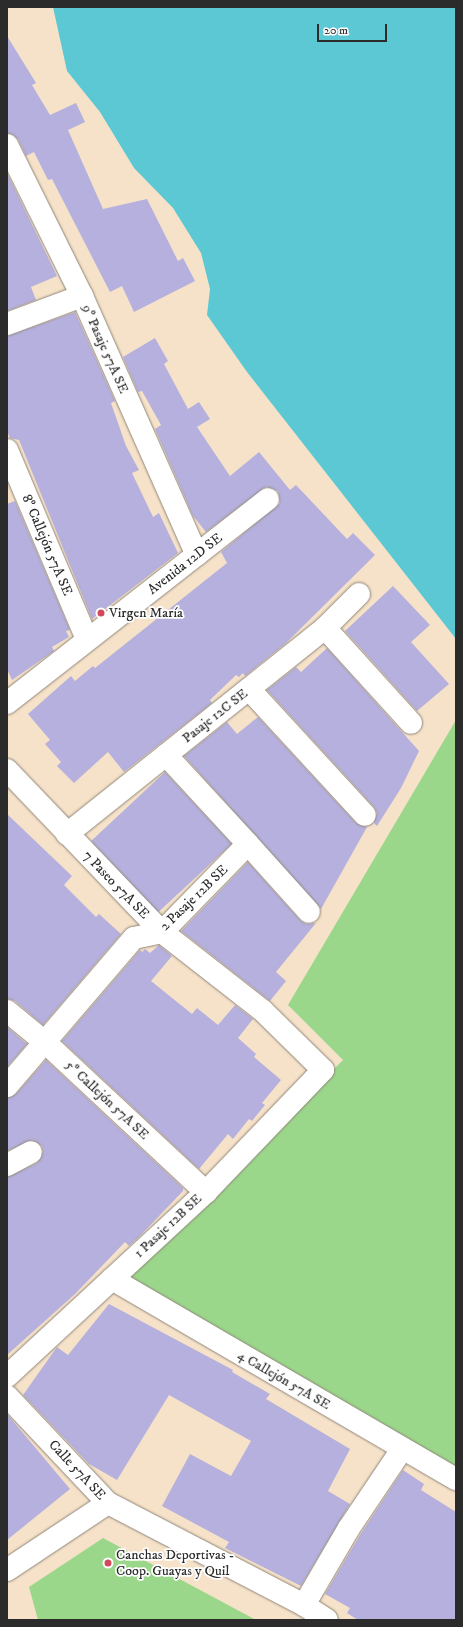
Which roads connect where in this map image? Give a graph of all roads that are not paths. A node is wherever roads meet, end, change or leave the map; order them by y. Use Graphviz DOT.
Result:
graph roads {
  1 [pos="7,145"];
  2 [pos="82,296"];
  3 [pos="7,324"];
  4 [pos="7,450"];
  5 [pos="268,499"];
  6 [pos="197,556"];
  7 [pos="359,594"];
  8 [pos="325,628"];
  9 [pos="87,640"];
  10 [pos="249,690"];
  11 [pos="7,703"];
  12 [pos="411,723"];
  13 [pos="166,755"];
  14 [pos="7,770"];
  15 [pos="365,816"];
  16 [pos="67,834"];
  17 [pos="248,844"];
  18 [pos="309,912"];
  19 [pos="162,932"];
  20 [pos="7,1011"];
  21 [pos="46,1043"];
  22 [pos="323,1070"];
  23 [pos="7,1086"];
  24 [pos="31,1152"];
  25 [pos="7,1165"];
  26 [pos="206,1192"];
  27 [pos="112,1279"];
  28 [pos="7,1376"];
  29 [pos="7,1396"];
  30 [pos="402,1449"];
  31 [pos="456,1479"];
  32 [pos="108,1504"];
  33 [pos="7,1570"];
  34 [pos="304,1605"];
  35 [pos="328,1620"];
  1 -- 2 [label="street, 9º Pasaje 57A SE"];
  2 -- 3 [label="street"];
  2 -- 6 [label="street, 9º Pasaje 57A SE"];
  4 -- 9 [label="street, 8º Callejón 57A SE"];
  5 -- 6 [label="street, Avenida 12D SE"];
  6 -- 9 [label="street, Avenida 12D SE"];
  7 -- 8 [label="street, Pasaje 12C SE"];
  8 -- 10 [label="street, Pasaje 12C SE"];
  8 -- 12 [label="street"];
  9 -- 11 [label="street, Avenida 12D SE"];
  10 -- 13 [label="street, Pasaje 12C SE"];
  10 -- 15 [label="street"];
  13 -- 16 [label="street, Pasaje 12C SE"];
  13 -- 17 [label="street"];
  14 -- 16 [label="street, 7 Paseo 57A SE"];
  16 -- 19 [label="street, 7 Paseo 57A SE"];
  17 -- 18 [label="street"];
  17 -- 19 [label="street, 2 Pasaje 12B SE"];
  19 -- 21 [label="street, 2 Pasaje 12B SE"];
  19 -- 22 [label="street, 7 Paseo 57A SE"];
  20 -- 21 [label="street, 5º Callejón 57A SE"];
  21 -- 23 [label="street, 2 Pasaje 12B SE"];
  21 -- 26 [label="street, 5º Callejón 57A SE"];
  22 -- 26 [label="street, 1 Pasaje 12B SE"];
  24 -- 25 [label="street"];
  26 -- 27 [label="street, 1 Pasaje 12B SE"];
  27 -- 28 [label="street, 1 Pasaje 12B SE"];
  27 -- 30 [label="street, 4 Callejón 57A SE"];
  29 -- 32 [label="street, Calle 57A SE"];
  30 -- 31 [label="street, 4 Callejón 57A SE"];
  30 -- 34 [label="street"];
  32 -- 33 [label="street"];
  32 -- 34 [label="street, Calle 57A SE"];
  34 -- 35 [label="street, Calle 57A SE"];
}
